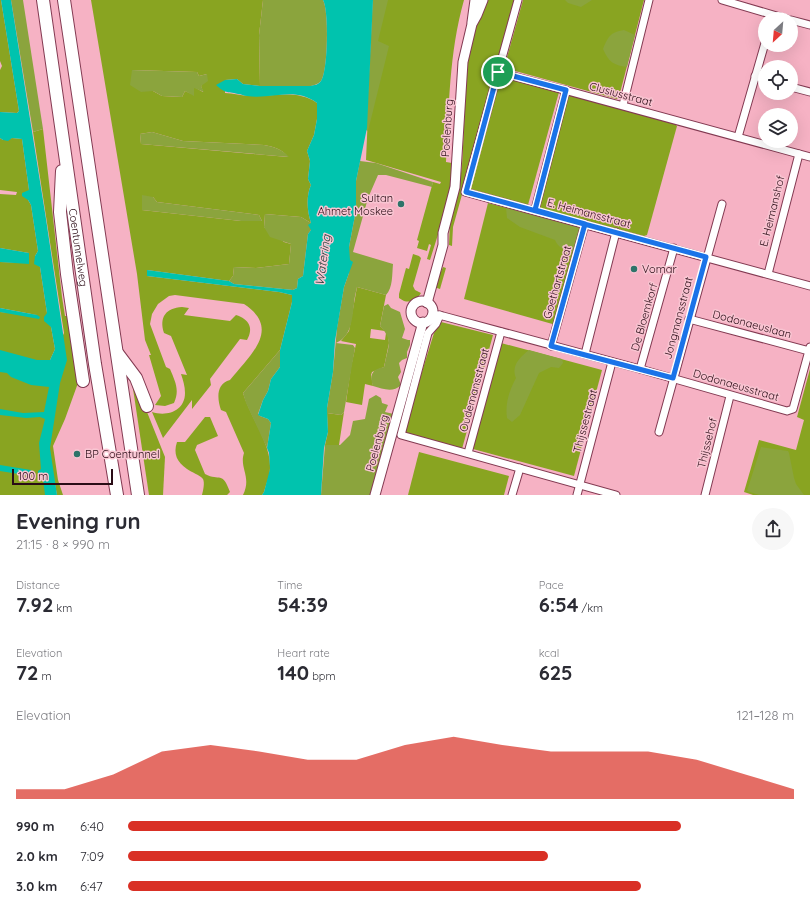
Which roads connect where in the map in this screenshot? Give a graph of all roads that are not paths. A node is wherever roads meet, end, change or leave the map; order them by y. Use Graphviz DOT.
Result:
graph roads {
  1 [pos="42,0"];
  2 [pos="64,0"];
  3 [pos="475,0"];
  4 [pos="483,0"];
  5 [pos="518,0"];
  6 [pos="649,0"];
  7 [pos="722,0"];
  8 [pos="758,12"];
  9 [pos="798,22"];
  10 [pos="472,24"];
  11 [pos="810,25"];
  12 [pos="762,52"];
  13 [pos="498,72"];
  14 [pos="755,76"];
  15 [pos="758,77"];
  16 [pos="798,89"];
  17 [pos="566,90"];
  18 [pos="810,92"];
  19 [pos="623,106"];
  20 [pos="738,137"];
  21 [pos="64,146"];
  22 [pos="799,154"];
  23 [pos="810,157"];
  24 [pos="722,204"];
  25 [pos="535,210"];
  26 [pos="585,224"];
  27 [pos="616,232"];
  28 [pos="674,248"];
  29 [pos="706,257"];
  30 [pos="768,274"];
  31 [pos="810,286"];
  32 [pos="424,302"];
  33 [pos="436,315"];
  34 [pos="689,319"];
  35 [pos="419,321"];
  36 [pos="501,332"];
  37 [pos="551,346"];
  38 [pos="810,349"];
  39 [pos="117,352"];
  40 [pos="585,354"];
  41 [pos="612,362"];
  42 [pos="640,369"];
  43 [pos="673,378"];
  44 [pos="83,381"];
  45 [pos="730,396"];
  46 [pos="147,406"];
  47 [pos="788,411"];
  48 [pos="659,432"];
  49 [pos="468,454"];
  50 [pos="520,468"];
  51 [pos="580,484"];
  52 [pos="117,495"];
  53 [pos="138,495"];
  54 [pos="375,495"];
  55 [pos="512,495"];
  56 [pos="577,495"];
  57 [pos="616,495"];
  58 [pos="705,495"];
  1 -- 21 [label="highway, Coentunnelweg"];
  2 -- 39 [label="highway, Coentunnelweg"];
  3 -- 10 [label="street, Poelenburg"];
  4 -- 10 [label="street, Poelenburg"];
  5 -- 13 [label="street"];
  6 -- 19 [label="street"];
  7 -- 8 [label="street"];
  9 -- 11 [label="street"];
  10 -- 32 [label="street, Poelenburg"];
  12 -- 14 [label="street"];
  13 -- 17 [label="street, Clusiusstraat"];
  13 -- 25 [label="street, E. Heimansstraat"];
  14 -- 15 [label="street"];
  14 -- 20 [label="street"];
  16 -- 18 [label="street"];
  17 -- 19 [label="street, Clusiusstraat"];
  17 -- 25 [label="street"];
  19 -- 20 [label="street, Clusiusstraat"];
  20 -- 22 [label="street, Clusiusstraat"];
  21 -- 44 [label="highway"];
  21 -- 52 [label="highway, Coentunnelweg"];
  22 -- 23 [label="street, Clusiusstraat"];
  22 -- 30 [label="street, E. Heimanshof"];
  24 -- 29 [label="street"];
  25 -- 26 [label="street, E. Heimansstraat"];
  26 -- 27 [label="street, E. Heimansstraat"];
  26 -- 37 [label="street, Goethartstraat"];
  27 -- 28 [label="street, E. Heimansstraat"];
  27 -- 40 [label="street"];
  28 -- 29 [label="street, E. Heimansstraat"];
  28 -- 42 [label="street, De Bloemkorf"];
  29 -- 30 [label="street, E. Heimansstraat"];
  29 -- 34 [label="street, Jongmansstraat"];
  30 -- 31 [label="street, E. Heimansstraat"];
  32 -- 33 [label="street"];
  32 -- 35 [label="street"];
  33 -- 35 [label="street"];
  33 -- 36 [label="street, Dodonaeusstraat"];
  33 -- 49 [label="street, Poelenburg"];
  34 -- 38 [label="street, Dodonaeuslaan"];
  34 -- 43 [label="street, Jongmansstraat"];
  35 -- 54 [label="street, Poelenburg"];
  36 -- 37 [label="street, Dodonaeusstraat"];
  36 -- 49 [label="street, Oudemansstraat"];
  37 -- 40 [label="street, Dodonaeusstraat"];
  38 -- 47 [label="street, Dodonaeuslaan"];
  39 -- 46 [label="highway"];
  39 -- 53 [label="highway, Coentunnelweg"];
  40 -- 41 [label="street, Dodonaeusstraat"];
  41 -- 42 [label="street, Dodonaeusstraat"];
  41 -- 51 [label="street, Thijssestraat"];
  42 -- 43 [label="street, Dodonaeusstraat"];
  43 -- 45 [label="street, Dodonaeusstraat"];
  43 -- 48 [label="street, Jongmansstraat"];
  45 -- 47 [label="street, Dodonaeusstraat"];
  45 -- 58 [label="street, Thijssehof"];
  49 -- 50 [label="street"];
  50 -- 51 [label="street"];
  50 -- 55 [label="street"];
  51 -- 56 [label="street, Thijssestraat"];
  51 -- 57 [label="street"];
}
